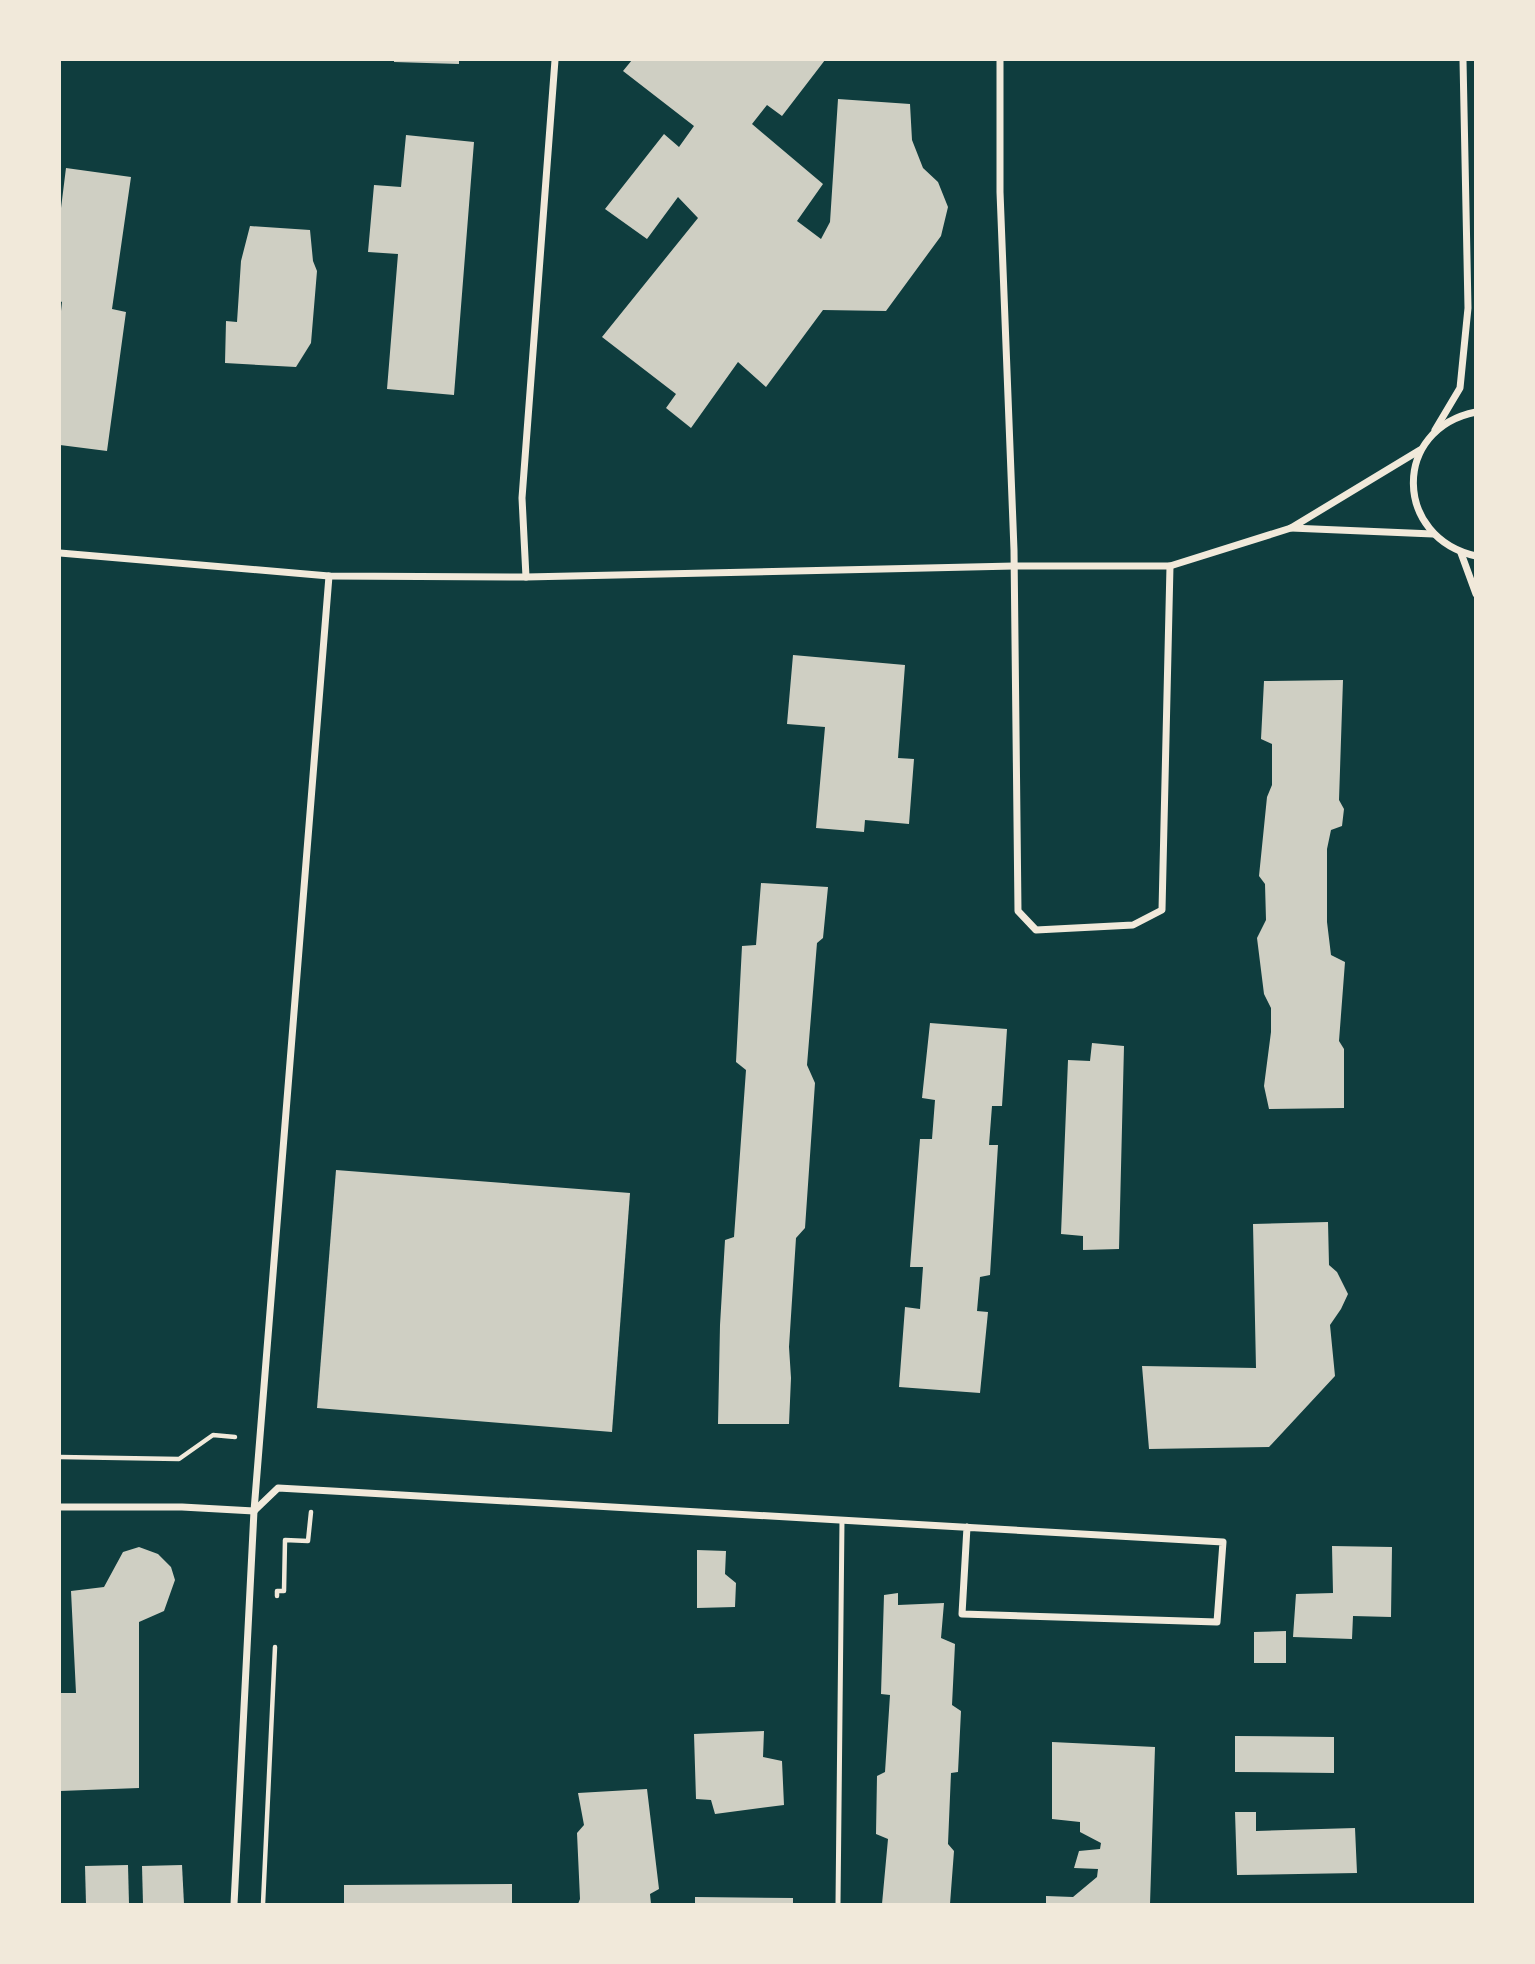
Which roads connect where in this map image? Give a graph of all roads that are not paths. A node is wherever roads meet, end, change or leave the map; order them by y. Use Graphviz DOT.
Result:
graph roads {
  1 [pos="555,60"];
  2 [pos="1000,60"];
  3 [pos="1463,60"];
  4 [pos="1475,412"];
  5 [pos="1435,430"];
  6 [pos="1420,450"];
  7 [pos="1291,528"];
  8 [pos="1433,534"];
  9 [pos="60,553"];
  10 [pos="1461,553"];
  11 [pos="1475,556"];
  12 [pos="1014,566"];
  13 [pos="1170,566"];
  14 [pos="329,576"];
  15 [pos="526,577"];
  16 [pos="1475,594"];
  17 [pos="60,1507"];
  18 [pos="254,1511"];
  19 [pos="842,1520"];
  20 [pos="967,1527"];
  21 [pos="234,1905"];
  22 [pos="838,1905"];
  1 -- 15 [label="street"];
  2 -- 12 [label="street"];
  3 -- 5 [label="street"];
  4 -- 5 [label="street"];
  5 -- 6 [label="street"];
  6 -- 7 [label="street"];
  6 -- 8 [label="street"];
  7 -- 8 [label="street"];
  7 -- 13 [label="street"];
  8 -- 10 [label="street"];
  9 -- 14 [label="street"];
  10 -- 11 [label="street"];
  10 -- 16 [label="street"];
  12 -- 13 [label="street"];
  12 -- 13 [label="street"];
  12 -- 15 [label="street"];
  14 -- 15 [label="street"];
  14 -- 18 [label="street"];
  17 -- 18 [label="street"];
  18 -- 19 [label="street"];
  18 -- 21 [label="street"];
  19 -- 20 [label="street"];
  19 -- 22 [label="lane"];
  20 -- 20 [label="street"];
}
